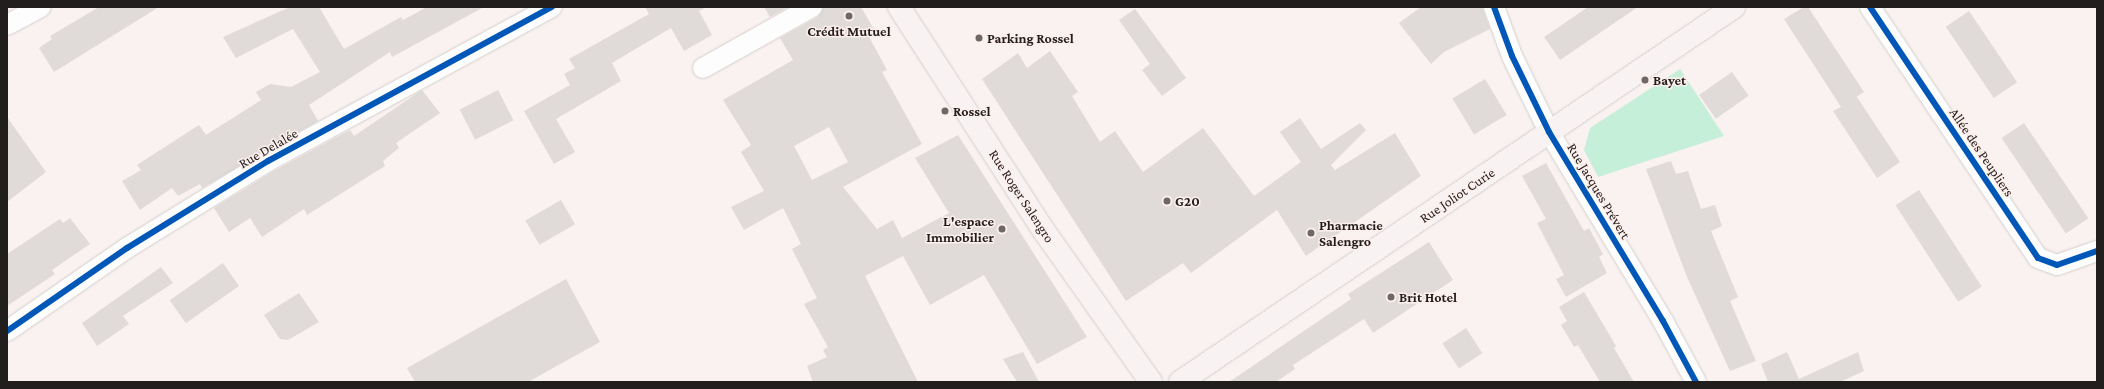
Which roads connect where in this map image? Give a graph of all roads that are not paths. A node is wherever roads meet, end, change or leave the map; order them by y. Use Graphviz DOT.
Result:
graph roads {
  1 [pos="41,7"];
  2 [pos="552,7"];
  3 [pos="812,7"];
  4 [pos="899,7"];
  5 [pos="1494,7"];
  6 [pos="1734,7"];
  7 [pos="1870,7"];
  8 [pos="7,25"];
  9 [pos="703,68"];
  10 [pos="1549,132"];
  11 [pos="2097,251"];
  12 [pos="7,331"];
  13 [pos="1151,382"];
  14 [pos="1180,382"];
  15 [pos="1696,382"];
  1 -- 8 [label="street"];
  2 -- 12 [label="street, Rue Delalée"];
  3 -- 9 [label="street"];
  4 -- 13 [label="main road, Rue Roger Salengro"];
  5 -- 10 [label="street, Rue Jacques Prévert"];
  6 -- 10 [label="main road, Rue Joliot Curie"];
  7 -- 11 [label="street, Allée des Peupliers"];
  10 -- 14 [label="main road, Rue Joliot Curie"];
  10 -- 15 [label="street, Rue Jacques Prévert"];
}
